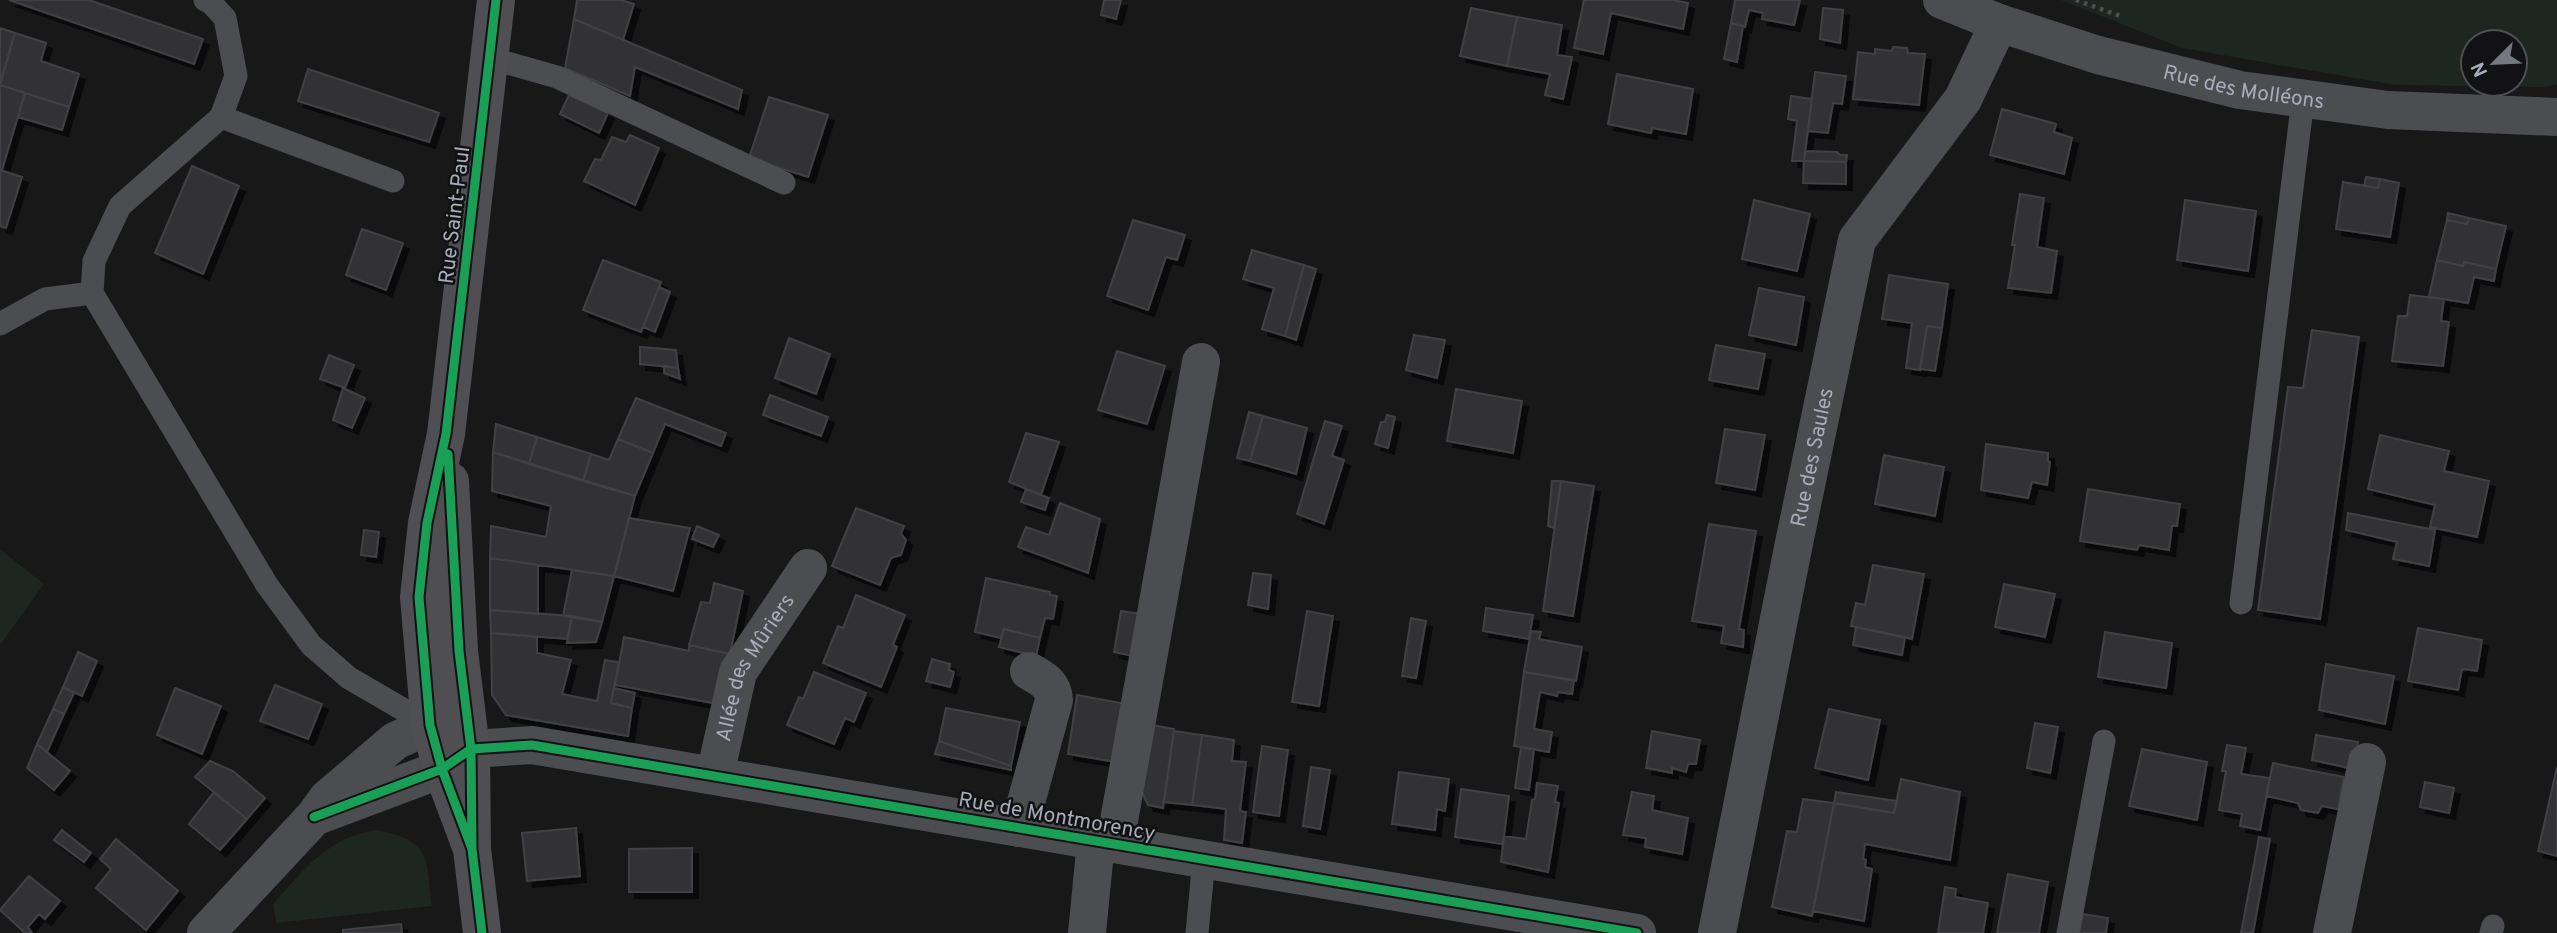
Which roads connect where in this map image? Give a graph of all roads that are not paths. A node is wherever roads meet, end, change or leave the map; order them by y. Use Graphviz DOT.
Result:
graph roads {
  1 [pos="205,0"];
  2 [pos="496,0"];
  3 [pos="1942,0"];
  4 [pos="1999,23"];
  5 [pos="490,58"];
  6 [pos="2303,99"];
  7 [pos="221,117"];
  8 [pos="2557,117"];
  9 [pos="393,181"];
  10 [pos="784,183"];
  11 [pos="92,293"];
  12 [pos="0,324"];
  13 [pos="1201,362"];
  14 [pos="446,433"];
  15 [pos="808,569"];
  16 [pos="2241,603"];
  17 [pos="1029,671"];
  18 [pos="430,725"];
  19 [pos="2104,741"];
  20 [pos="456,759"];
  21 [pos="2367,762"];
  22 [pos="715,775"];
  23 [pos="314,817"];
  24 [pos="1019,828"];
  25 [pos="1105,842"];
  26 [pos="1204,859"];
  27 [pos="1509,922"];
  28 [pos="206,933"];
  29 [pos="482,933"];
  30 [pos="1087,933"];
  31 [pos="1196,933"];
  32 [pos="1637,933"];
  33 [pos="1717,933"];
  34 [pos="2068,933"];
  35 [pos="2332,933"];
  1 -- 7 [label="lane"];
  2 -- 5 [label="main road, Rue Saint-Paul"];
  3 -- 4 [label="street, Rue des Molléons"];
  4 -- 6 [label="street, Rue des Molléons"];
  4 -- 33 [label="street, Rue des Saules"];
  5 -- 10 [label="lane"];
  5 -- 14 [label="main road, Rue Saint-Paul"];
  6 -- 8 [label="street, Rue des Molléons"];
  6 -- 16 [label="lane"];
  7 -- 9 [label="lane"];
  7 -- 11 [label="lane"];
  11 -- 12 [label="lane"];
  11 -- 18 [label="lane"];
  13 -- 25 [label="street"];
  14 -- 18 [label="main road, Rue Saint-Paul"];
  14 -- 20 [label="main road, Rue Saint-Paul"];
  15 -- 22 [label="street, Allée des Mûriers"];
  17 -- 24 [label="street"];
  18 -- 20 [label="main road, Rue Saint-Paul"];
  18 -- 23 [label="street"];
  19 -- 34 [label="lane"];
  20 -- 22 [label="street, Rue de Montmorency"];
  20 -- 23 [label="street, Rue de Montmorency"];
  20 -- 29 [label="main road"];
  21 -- 35 [label="street"];
  22 -- 24 [label="street, Rue de Montmorency"];
  23 -- 28 [label="street"];
  24 -- 25 [label="street, Rue de Montmorency"];
  25 -- 26 [label="street, Rue de Montmorency"];
  25 -- 30 [label="street"];
  26 -- 27 [label="street, Rue de Montmorency"];
  26 -- 31 [label="lane"];
  27 -- 32 [label="street, Rue de Montmorency"];
}
